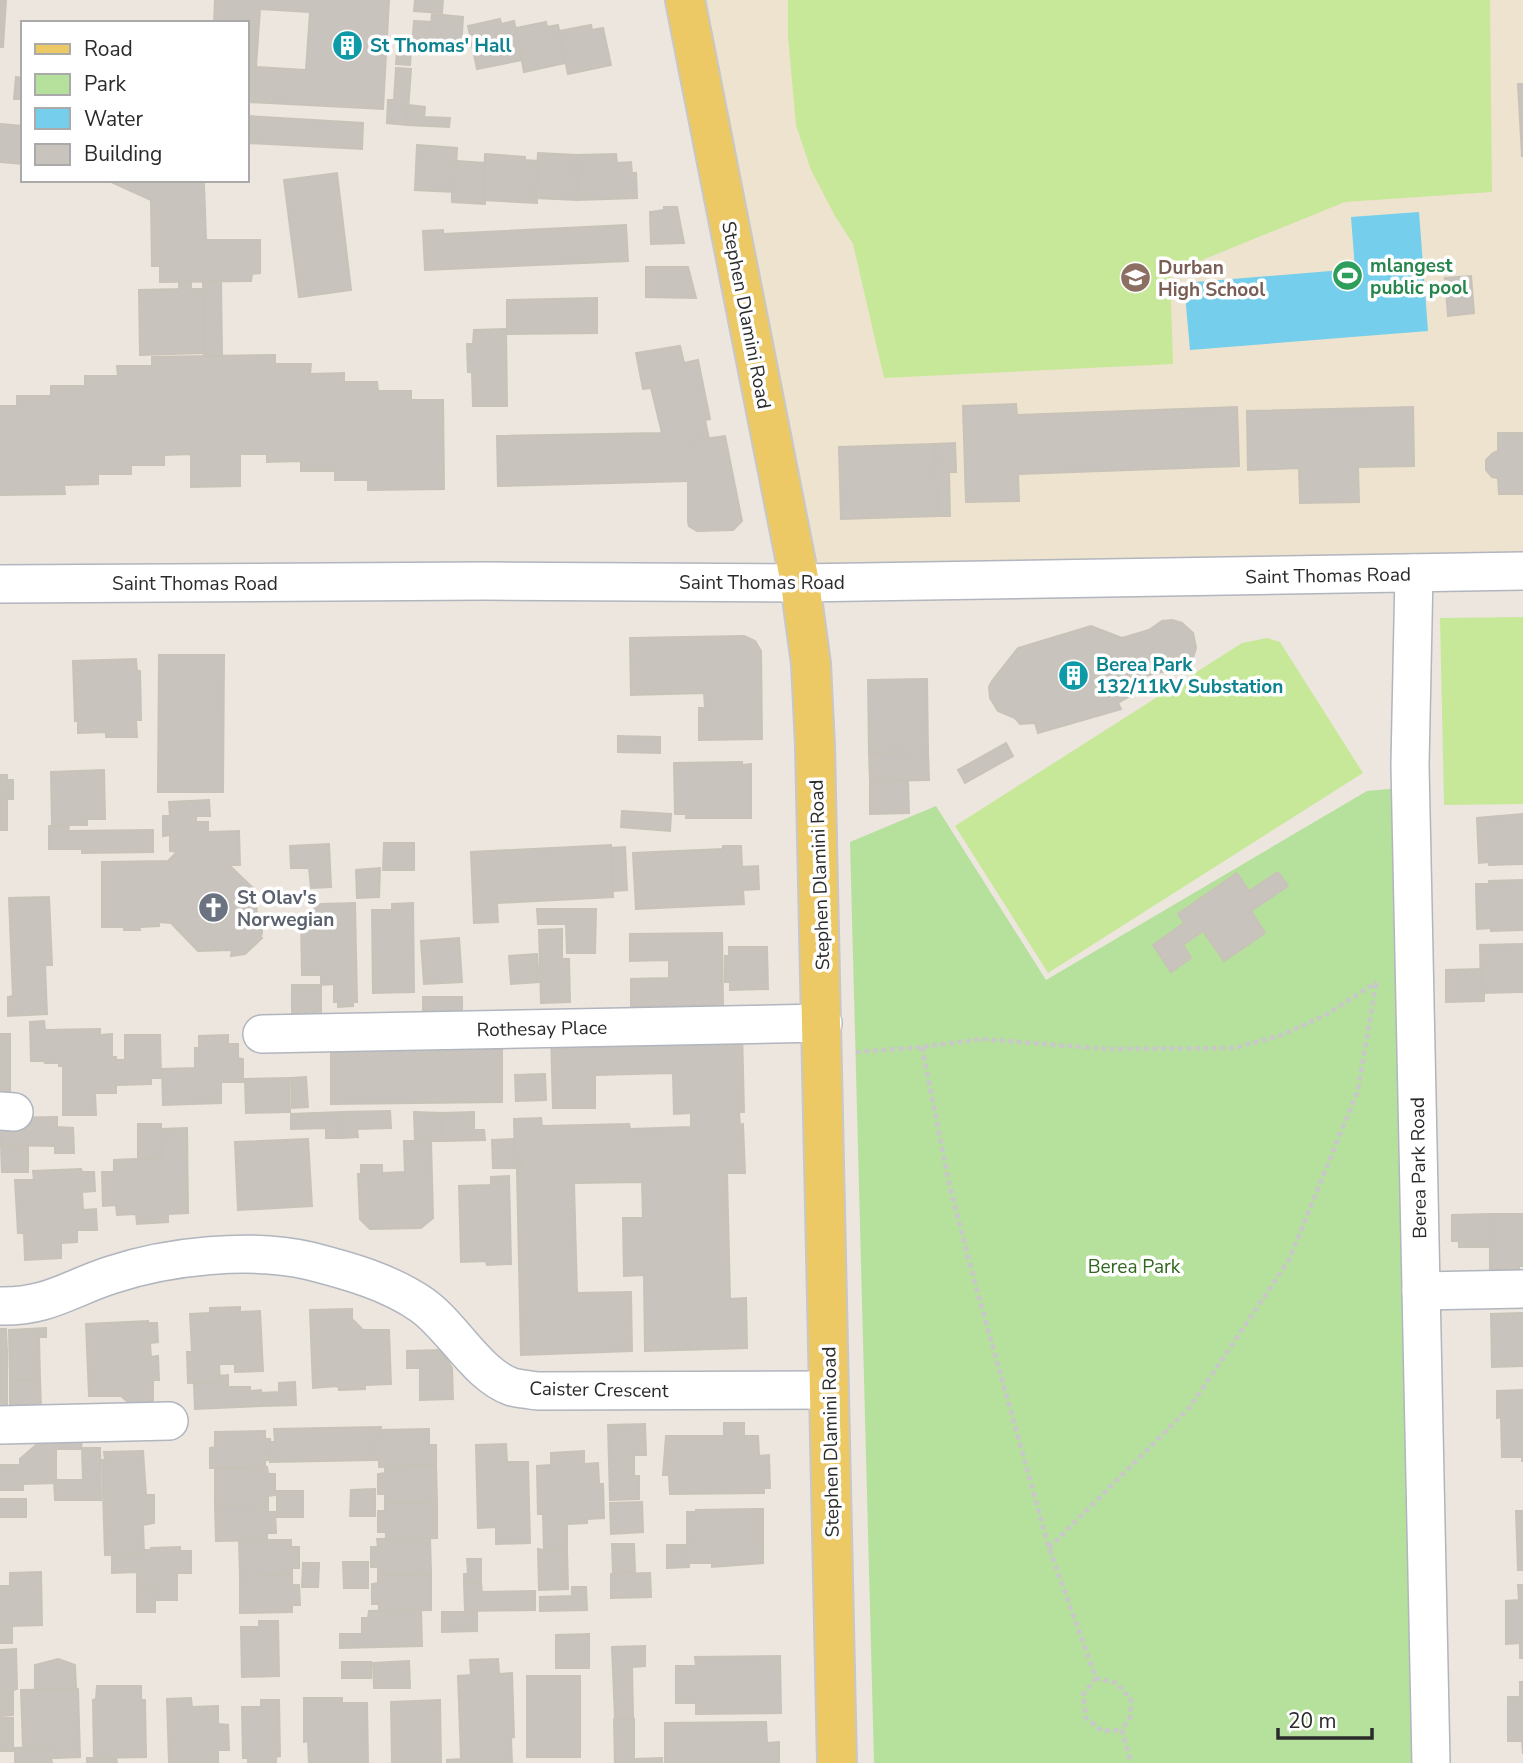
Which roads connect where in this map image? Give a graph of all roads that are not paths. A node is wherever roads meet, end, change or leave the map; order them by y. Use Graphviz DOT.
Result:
graph roads {
  1 [pos="685,0"];
  2 [pos="1523,571"];
  3 [pos="1414,573"];
  4 [pos="800,583"];
  5 [pos="0,584"];
  6 [pos="262,1034"];
  7 [pos="823,1039"];
  8 [pos="1523,1289"];
  9 [pos="1421,1291"];
  10 [pos="0,1306"];
  11 [pos="828,1390"];
  12 [pos="169,1421"];
  13 [pos="0,1425"];
  14 [pos="837,1763"];
  15 [pos="1431,1763"];
  1 -- 4 [label="main road, Stephen Dlamini Road"];
  2 -- 3 [label="street, Saint Thomas Road"];
  3 -- 4 [label="street, Saint Thomas Road"];
  3 -- 9 [label="street, Berea Park Road"];
  4 -- 5 [label="street, Saint Thomas Road"];
  4 -- 7 [label="main road, Stephen Dlamini Road"];
  6 -- 7 [label="street, Rothesay Place"];
  7 -- 11 [label="main road, Stephen Dlamini Road"];
  8 -- 9 [label="street"];
  9 -- 15 [label="street, Berea Park Road"];
  10 -- 11 [label="street, Caister Crescent"];
  11 -- 14 [label="main road, Stephen Dlamini Road"];
  12 -- 13 [label="street"];
}
